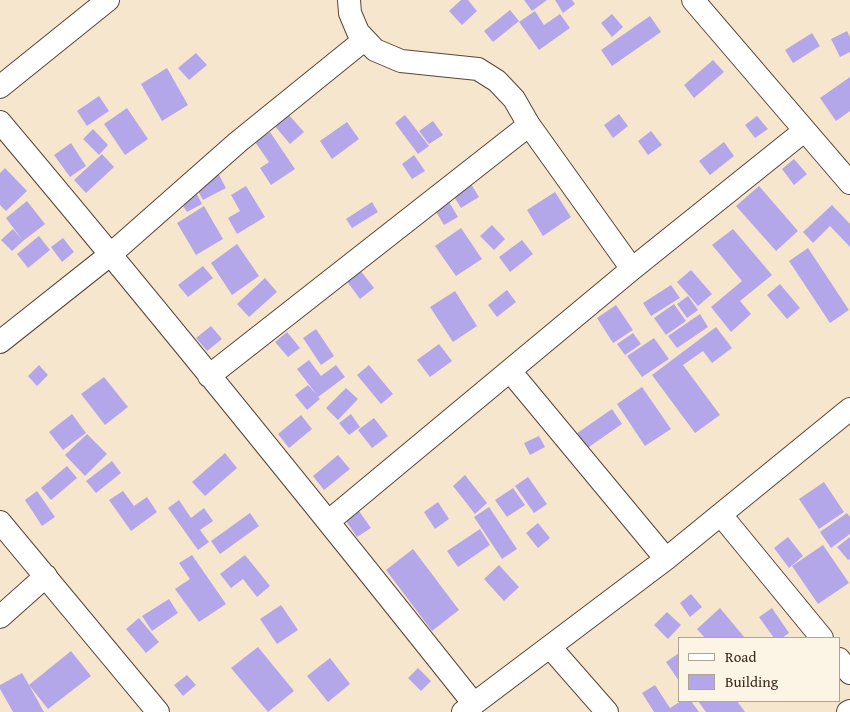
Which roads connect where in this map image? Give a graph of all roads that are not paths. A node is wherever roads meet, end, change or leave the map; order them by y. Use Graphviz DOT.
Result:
graph roads {
  1 [pos="107,0"];
  2 [pos="349,0"];
  3 [pos="693,0"];
  4 [pos="364,40"];
  5 [pos="0,87"];
  6 [pos="0,122"];
  7 [pos="529,124"];
  8 [pos="804,131"];
  9 [pos="850,183"];
  10 [pos="111,254"];
  11 [pos="632,269"];
  12 [pos="0,342"];
  13 [pos="510,371"];
  14 [pos="209,376"];
  15 [pos="850,410"];
  16 [pos="721,515"];
  17 [pos="329,521"];
  18 [pos="0,522"];
  19 [pos="666,559"];
  20 [pos="46,576"];
  21 [pos="0,617"];
  22 [pos="821,637"];
  23 [pos="550,647"];
  24 [pos="840,660"];
  25 [pos="850,673"];
  26 [pos="468,708"];
  27 [pos="158,712"];
  28 [pos="607,712"];
  1 -- 5 [label="street"];
  2 -- 4 [label="street"];
  3 -- 8 [label="street"];
  4 -- 7 [label="street"];
  4 -- 10 [label="street"];
  6 -- 10 [label="street"];
  7 -- 11 [label="street"];
  7 -- 14 [label="street"];
  8 -- 9 [label="street"];
  8 -- 11 [label="street"];
  10 -- 12 [label="street"];
  10 -- 14 [label="street"];
  11 -- 13 [label="street"];
  13 -- 17 [label="street"];
  13 -- 19 [label="street"];
  14 -- 17 [label="street"];
  15 -- 16 [label="street"];
  16 -- 19 [label="street"];
  16 -- 22 [label="street"];
  17 -- 26 [label="street"];
  18 -- 20 [label="street"];
  19 -- 23 [label="street"];
  20 -- 21 [label="street"];
  20 -- 27 [label="street"];
  23 -- 26 [label="street"];
  23 -- 28 [label="street"];
  24 -- 25 [label="street"];
}
